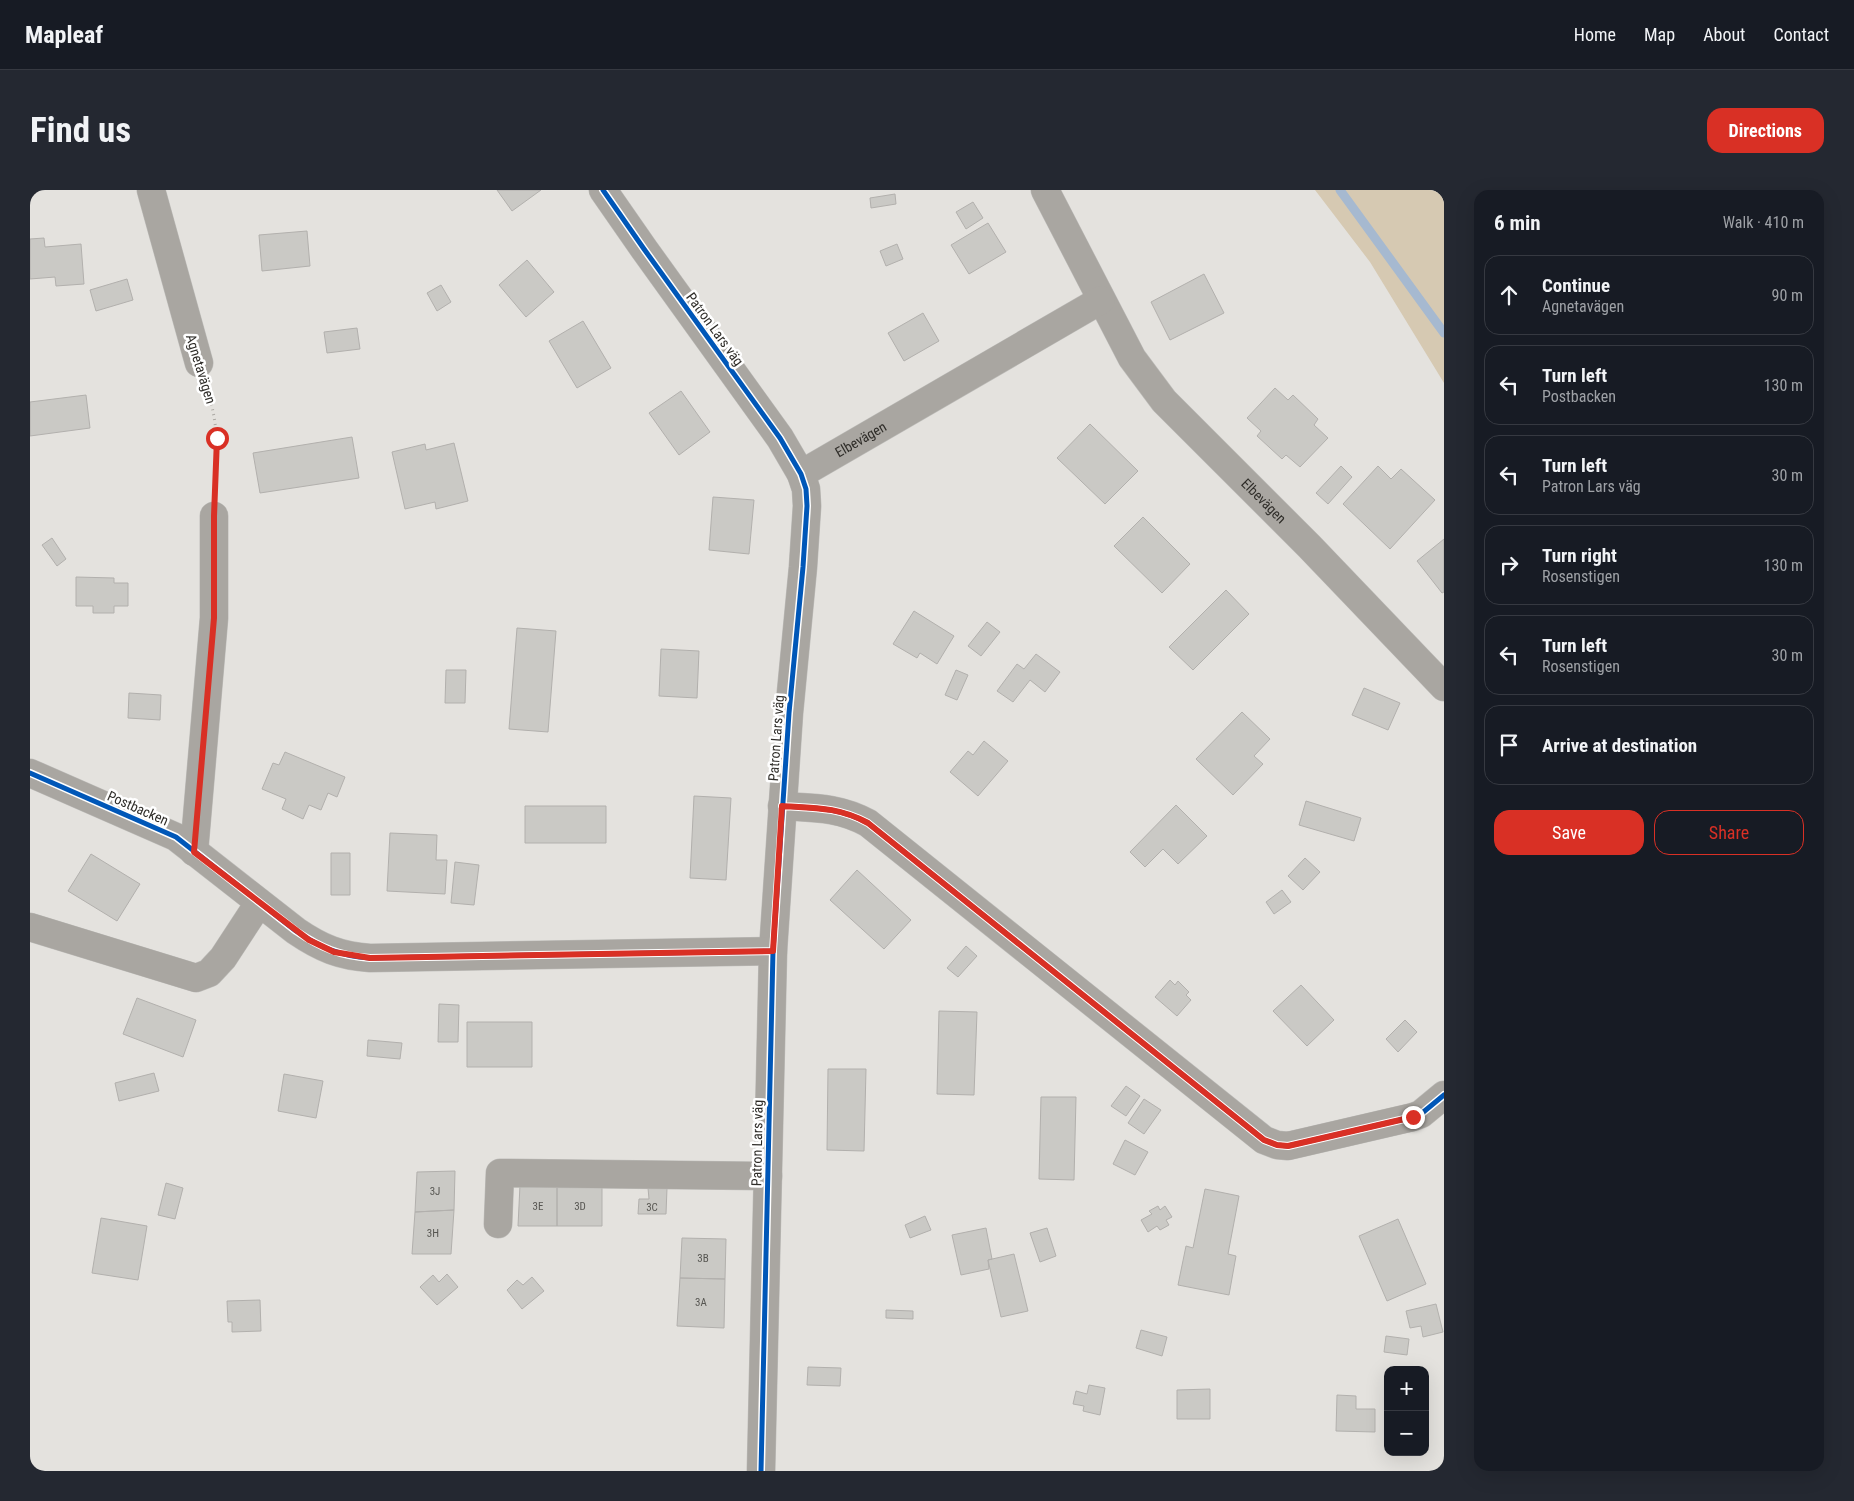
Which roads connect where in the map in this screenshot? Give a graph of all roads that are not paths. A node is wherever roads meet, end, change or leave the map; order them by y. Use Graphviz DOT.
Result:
graph roads {
  1 [pos="151,190"];
  2 [pos="604,190"];
  3 [pos="1045,190"];
  4 [pos="1102,300"];
  5 [pos="199,363"];
  6 [pos="801,474"];
  7 [pos="214,516"];
  8 [pos="1444,687"];
  9 [pos="30,773"];
  10 [pos="782,806"];
  11 [pos="194,852"];
  12 [pos="259,903"];
  13 [pos="30,927"];
  14 [pos="773,951"];
  15 [pos="1444,1095"];
  16 [pos="768,1176"];
  17 [pos="498,1224"];
  18 [pos="761,1471"];
  1 -- 5 [label="street, Agnetavägen"];
  2 -- 6 [label="street, Patron Lars väg"];
  3 -- 4 [label="street, Elbevägen"];
  4 -- 6 [label="street, Elbevägen"];
  4 -- 8 [label="street, Elbevägen"];
  6 -- 10 [label="street, Patron Lars väg"];
  7 -- 11 [label="street"];
  9 -- 11 [label="street, Postbacken"];
  10 -- 14 [label="street, Patron Lars väg"];
  10 -- 15 [label="street"];
  11 -- 12 [label="street, Postbacken"];
  12 -- 13 [label="street"];
  12 -- 14 [label="street, Postbacken"];
  14 -- 16 [label="street, Patron Lars väg"];
  16 -- 17 [label="street"];
  16 -- 18 [label="street, Patron Lars väg"];
}
